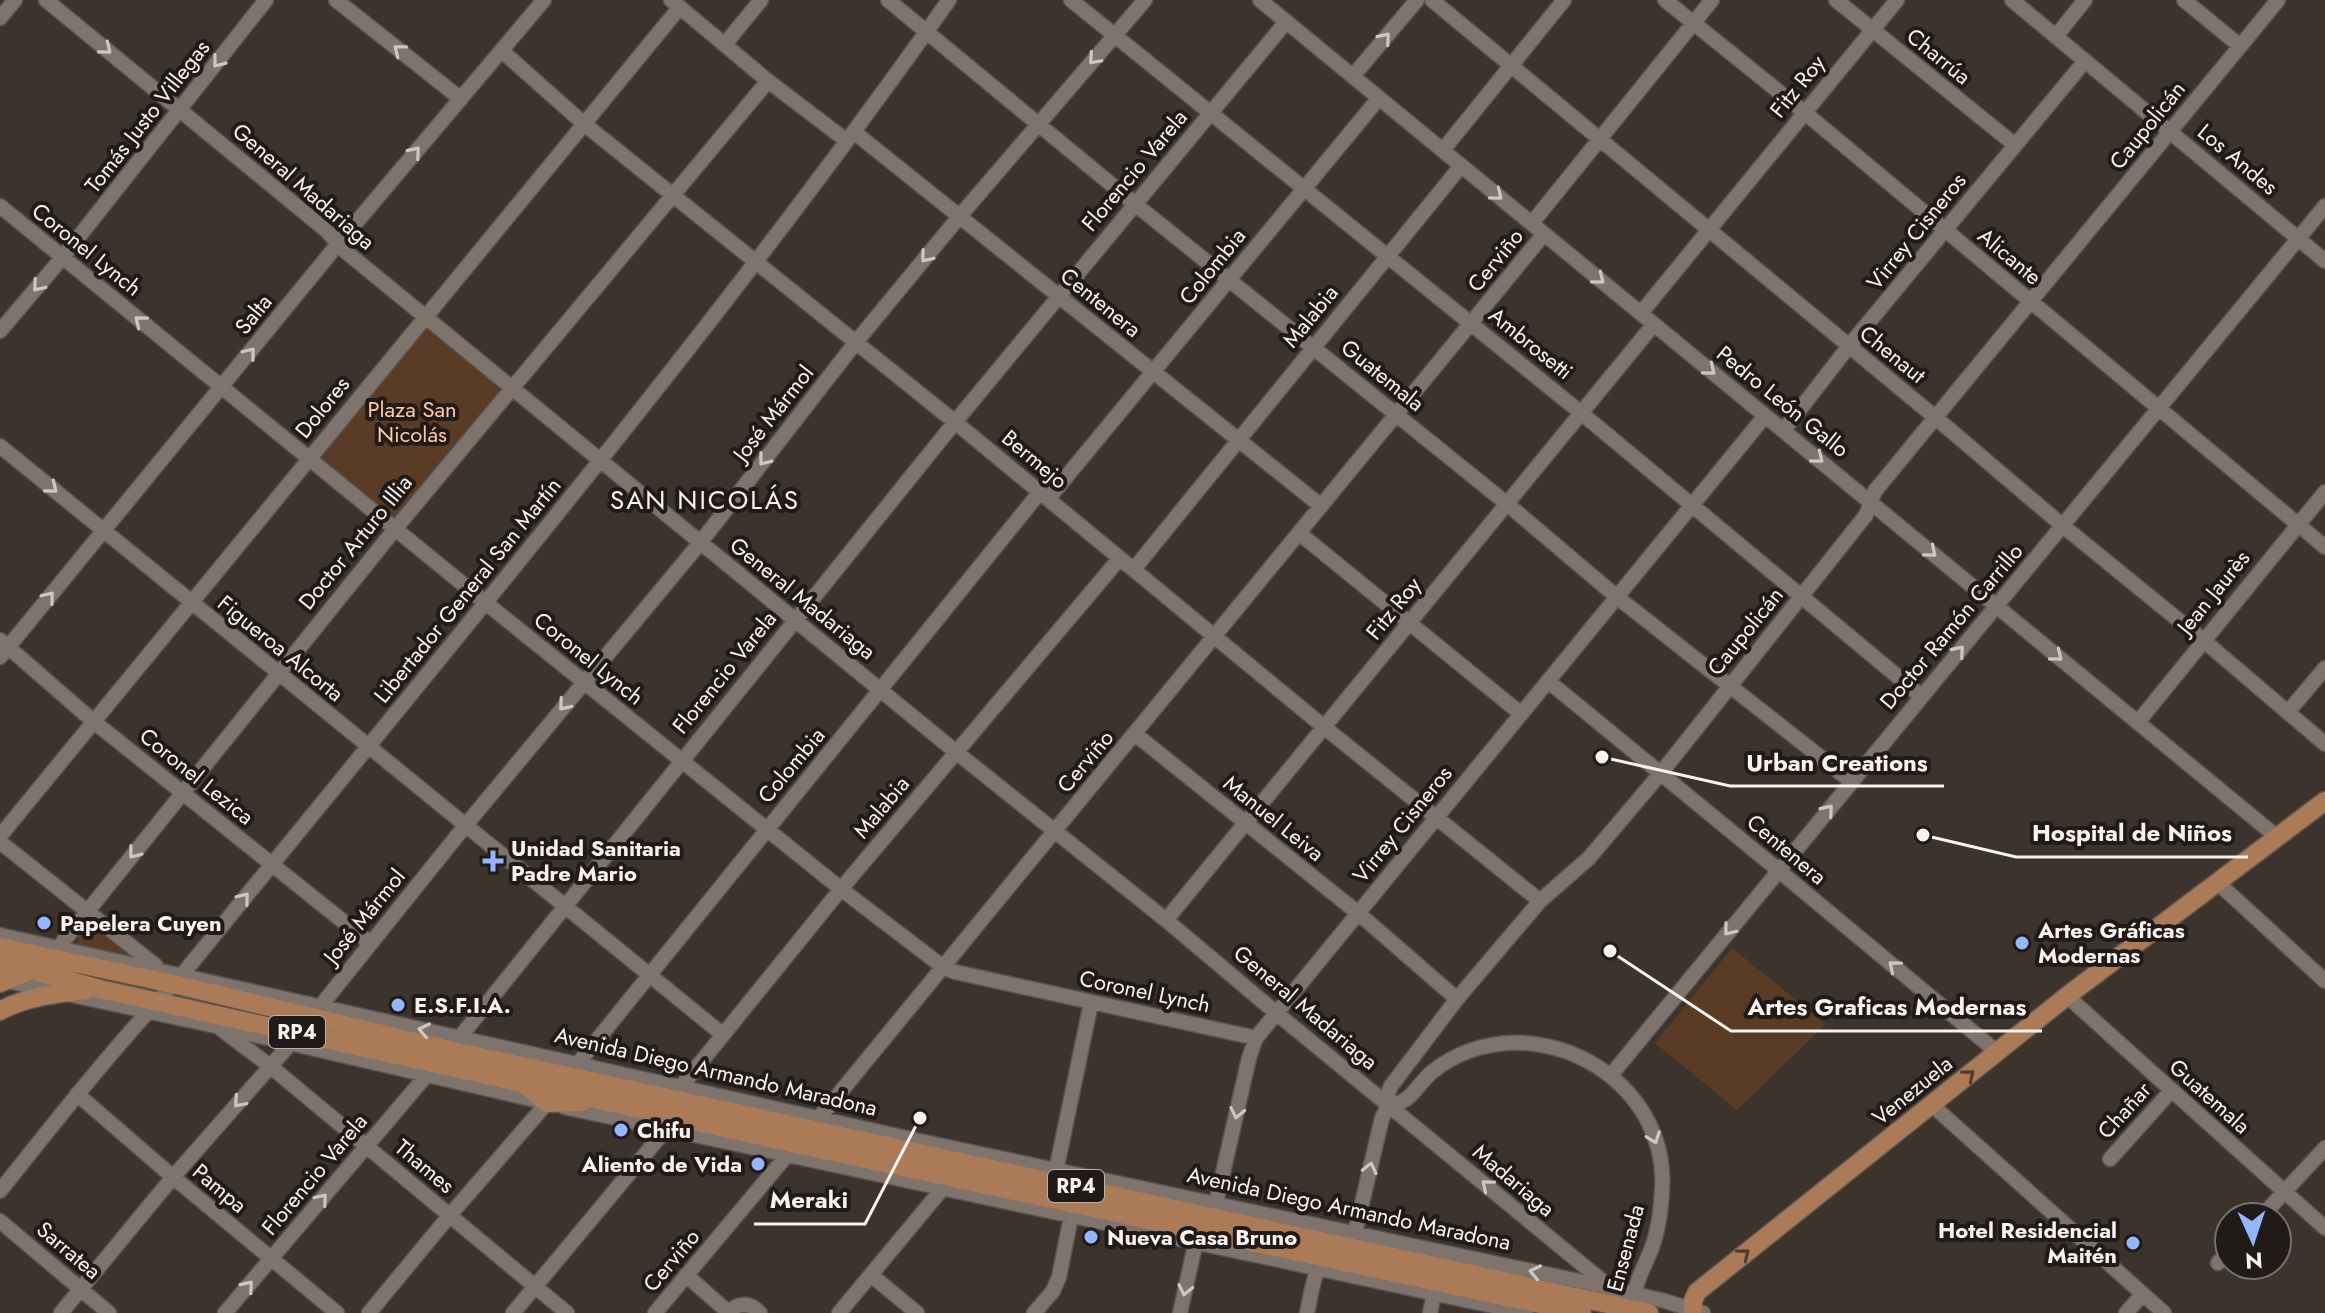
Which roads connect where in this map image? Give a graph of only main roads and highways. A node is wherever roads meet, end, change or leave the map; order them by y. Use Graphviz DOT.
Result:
graph roads {
  1 [pos="2325,801"];
  2 [pos="0,947"];
  3 [pos="54,952"];
  4 [pos="31,970"];
  5 [pos="1,976"];
  6 [pos="100,989"];
  7 [pos="269,1007"];
  8 [pos="0,1011"];
  9 [pos="376,1033"];
  10 [pos="443,1056"];
  11 [pos="521,1081"];
  12 [pos="681,1094"];
  13 [pos="607,1100"];
  14 [pos="767,1119"];
  15 [pos="815,1124"];
  16 [pos="938,1145"];
  17 [pos="1055,1176"];
  18 [pos="1141,1201"];
  19 [pos="1207,1224"];
  20 [pos="1636,1307"];
  21 [pos="1697,1312"];
  22 [pos="1582,1313"];
  21 -- 1 [label="main road, Venezuela, one-way"];
  2 -- 3 [label="main road, Avenida Diego Armando Maradona / RP4"];
  3 -- 4 [label="main road, Doctor Arturo Illia"];
  3 -- 7 [label="main road, Avenida Diego Armando Maradona / RP4"];
  4 -- 5 [label="main road, Avenida Diego Armando Maradona / RP4"];
  4 -- 6 [label="main road, Avenida Diego Armando Maradona / RP4"];
  6 -- 8 [label="main road"];
  6 -- 10 [label="main road, Avenida Diego Armando Maradona / RP4"];
  7 -- 9 [label="main road, Avenida Diego Armando Maradona / RP4"];
  7 -- 9 [label="main road"];
  9 -- 10 [label="main road, Avenida Diego Armando Maradona / RP4"];
  10 -- 11 [label="main road, Avenida Diego Armando Maradona / RP4"];
  10 -- 12 [label="main road, Avenida Diego Armando Maradona / RP4"];
  11 -- 13 [label="main road, Avenida Diego Armando Maradona / RP4"];
  11 -- 13 [label="main road"];
  12 -- 14 [label="main road, Avenida Diego Armando Maradona / RP4"];
  12 -- 14 [label="main road"];
  13 -- 19 [label="main road, Avenida Diego Armando Maradona / RP4"];
  14 -- 15 [label="main road, Avenida Diego Armando Maradona / RP4"];
  15 -- 16 [label="main road"];
  15 -- 17 [label="main road, Avenida Diego Armando Maradona / RP4"];
  17 -- 18 [label="main road, Avenida Diego Armando Maradona / RP4"];
  17 -- 18 [label="main road"];
  18 -- 19 [label="main road, Avenida Diego Armando Maradona / RP4"];
  19 -- 20 [label="main road, Avenida Diego Armando Maradona / RP4"];
  19 -- 22 [label="main road, Avenida Diego Armando Maradona / RP4"];
}
